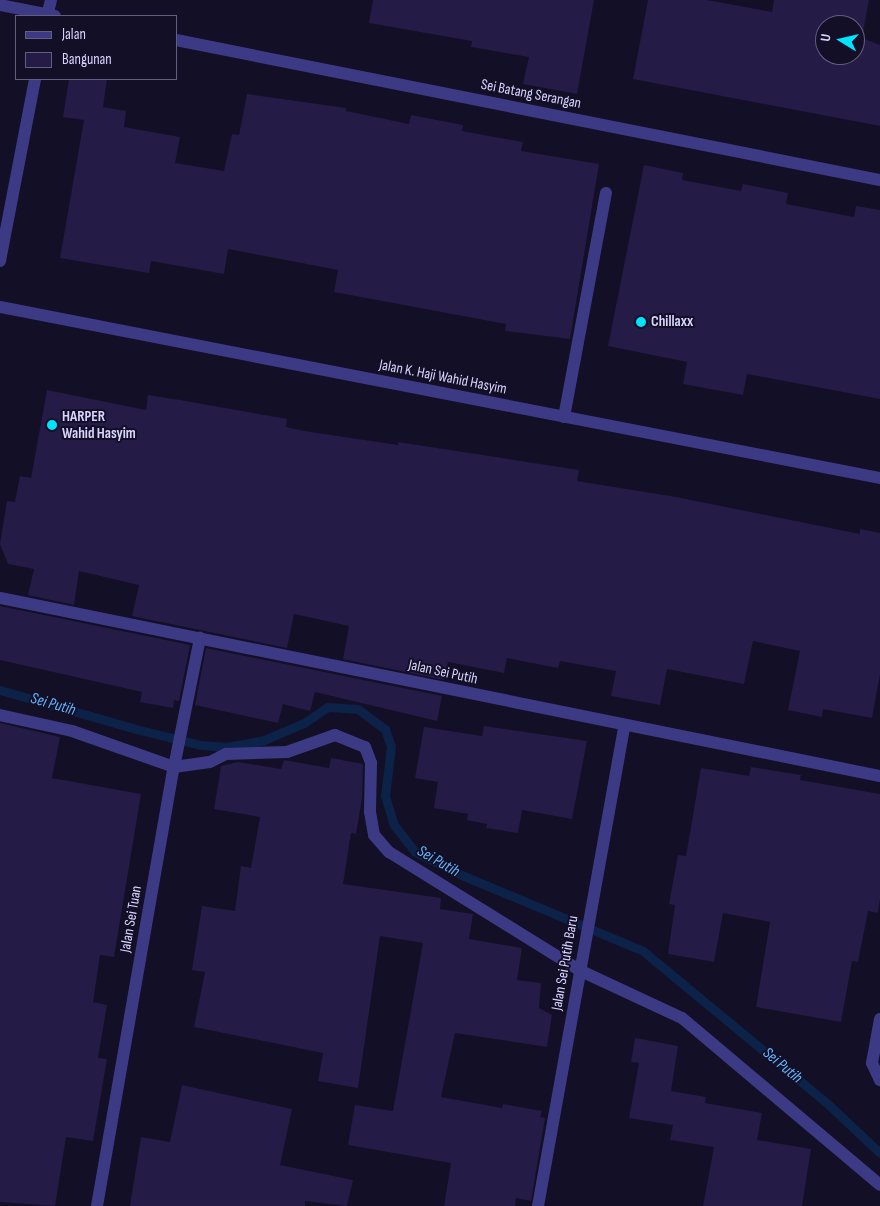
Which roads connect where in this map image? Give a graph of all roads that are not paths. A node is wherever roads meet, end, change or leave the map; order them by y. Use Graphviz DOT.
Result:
graph roads {
  1 [pos="50,0"];
  2 [pos="0,5"];
  3 [pos="45,15"];
  4 [pos="50,15"];
  5 [pos="178,40"];
  6 [pos="35,80"];
  7 [pos="880,180"];
  8 [pos="606,193"];
  9 [pos="0,261"];
  10 [pos="0,306"];
  11 [pos="564,417"];
  12 [pos="880,478"];
  13 [pos="0,598"];
  14 [pos="200,638"];
  15 [pos="0,715"];
  16 [pos="624,726"];
  17 [pos="174,767"];
  18 [pos="880,776"];
  19 [pos="581,971"];
  20 [pos="880,1020"];
  21 [pos="880,1080"];
  22 [pos="880,1185"];
  23 [pos="97,1206"];
  24 [pos="538,1206"];
  1 -- 4 [label="street"];
  2 -- 3 [label="street"];
  5 -- 7 [label="street, Sei Batang Serangan"];
  6 -- 9 [label="street"];
  8 -- 11 [label="street"];
  10 -- 11 [label="street, Jalan K. Haji Wahid Hasyim"];
  11 -- 12 [label="street, Jalan K. Haji Wahid Hasyim"];
  13 -- 14 [label="street, Jalan Sei Putih"];
  14 -- 16 [label="street, Jalan Sei Putih"];
  14 -- 17 [label="street, Jalan Sei Tuan"];
  15 -- 17 [label="street"];
  16 -- 18 [label="street, Jalan Sei Putih"];
  16 -- 19 [label="street, Jalan Sei Putih Baru"];
  17 -- 19 [label="street"];
  17 -- 23 [label="street, Jalan Sei Tuan"];
  19 -- 22 [label="street"];
  19 -- 24 [label="street, Jalan Sei Putih Baru"];
  20 -- 21 [label="street"];
}
